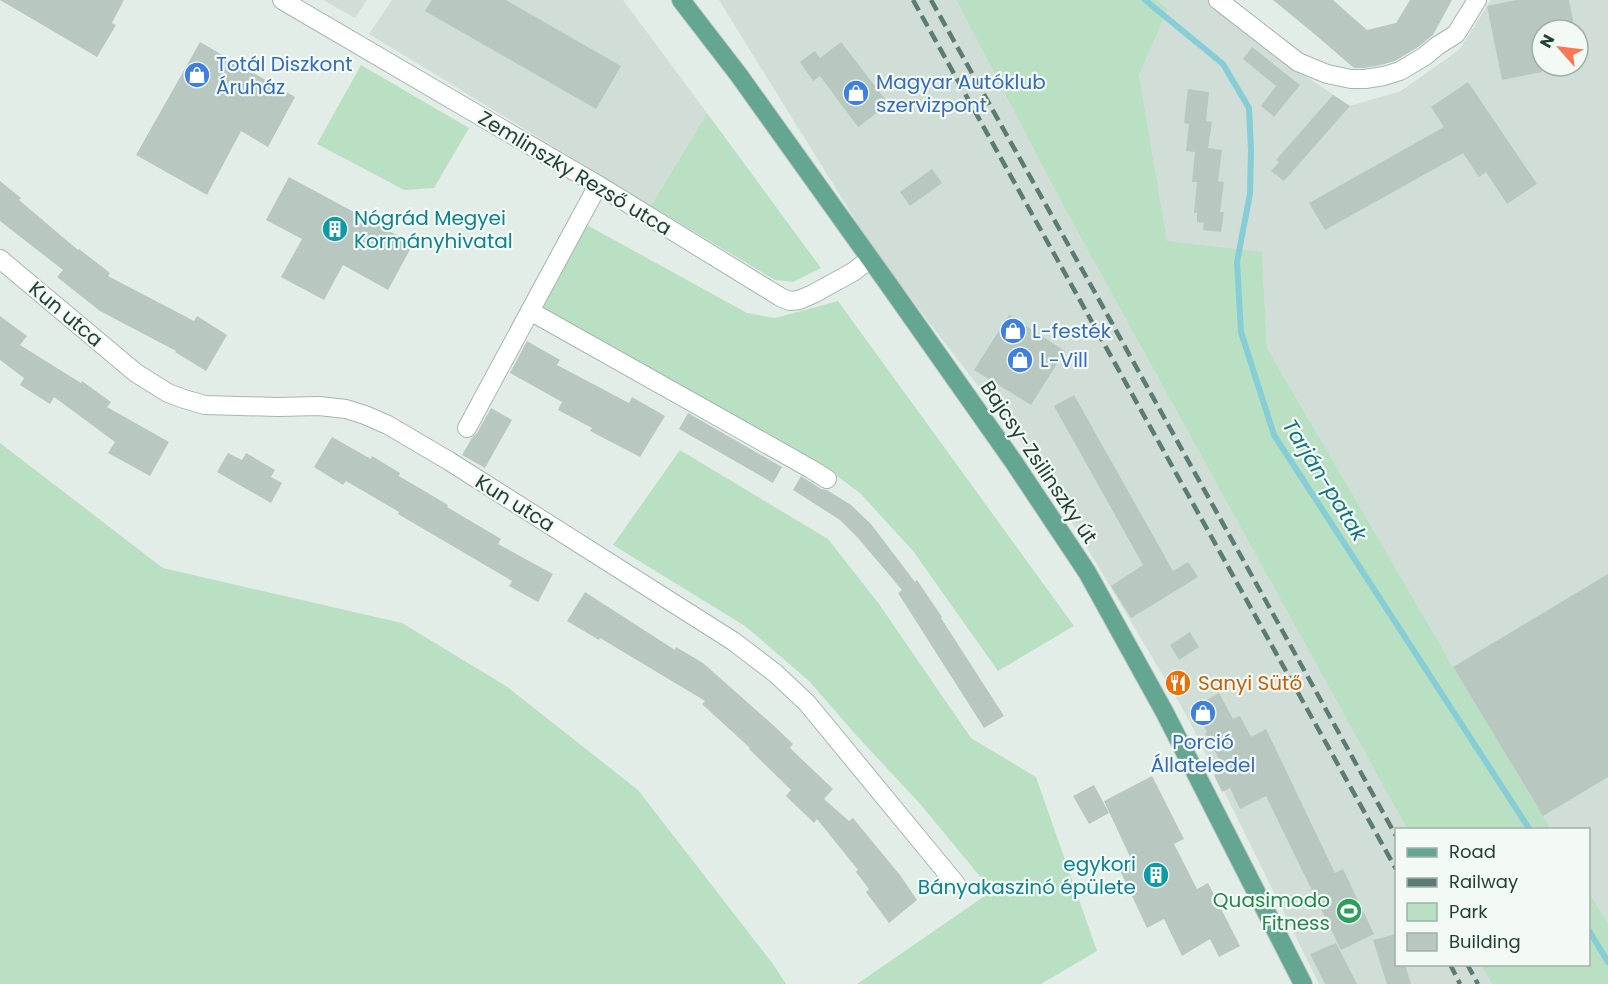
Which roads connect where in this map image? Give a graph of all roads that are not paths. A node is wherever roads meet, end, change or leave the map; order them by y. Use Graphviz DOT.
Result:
graph roads {
  1 [pos="282,0"];
  2 [pos="681,0"];
  3 [pos="1218,0"];
  4 [pos="1476,0"];
  5 [pos="598,185"];
  6 [pos="0,259"];
  7 [pos="870,259"];
  8 [pos="530,311"];
  9 [pos="467,428"];
  10 [pos="827,479"];
  11 [pos="956,884"];
  12 [pos="1303,984"];
  1 -- 5 [label="street, Zemlinszky Rezső utca"];
  2 -- 7 [label="main road, Bajcsy-Zsilinszky út"];
  3 -- 4 [label="street"];
  5 -- 7 [label="street, Zemlinszky Rezső utca"];
  5 -- 8 [label="street"];
  6 -- 11 [label="street, Kun utca"];
  7 -- 12 [label="main road, Bajcsy-Zsilinszky út"];
  8 -- 9 [label="street"];
  8 -- 10 [label="street"];
}
